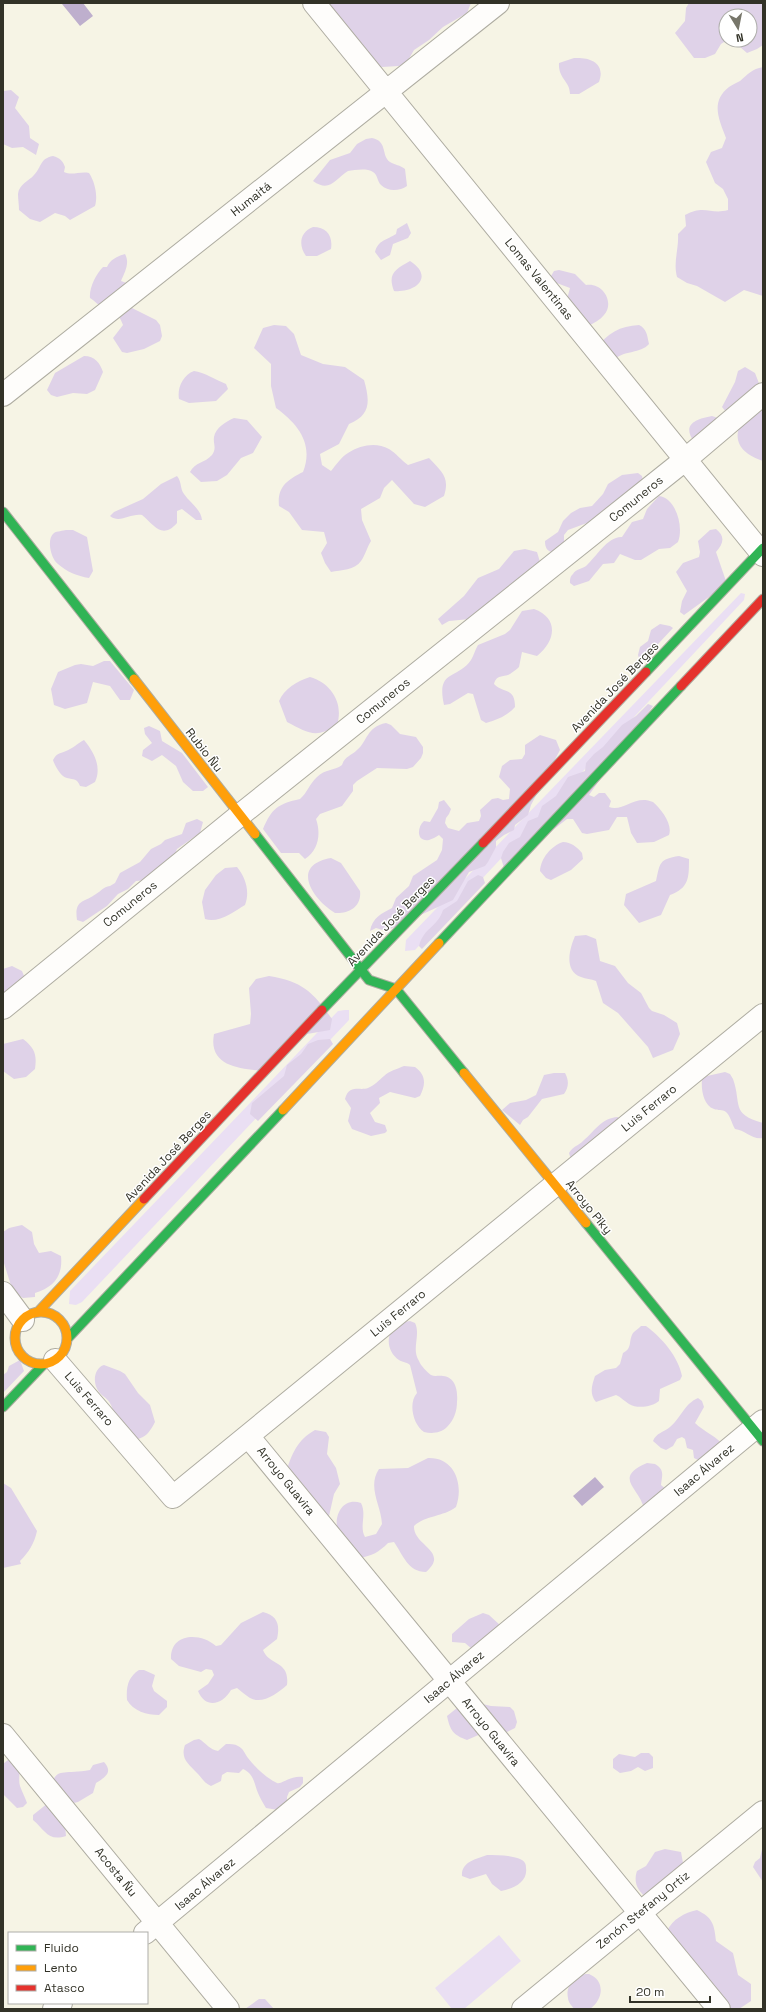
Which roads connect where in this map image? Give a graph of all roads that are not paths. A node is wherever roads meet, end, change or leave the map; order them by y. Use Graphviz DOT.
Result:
graph roads {
  1 [pos="314,3"];
  2 [pos="498,3"];
  3 [pos="387,91"];
  4 [pos="763,394"];
  5 [pos="3,395"];
  6 [pos="686,459"];
  7 [pos="3,512"];
  8 [pos="762,552"];
  9 [pos="763,599"];
  10 [pos="240,815"];
  11 [pos="361,969"];
  12 [pos="396,989"];
  13 [pos="3,1008"];
  14 [pos="763,1015"];
  15 [pos="555,1185"];
  16 [pos="3,1293"];
  17 [pos="25,1322"];
  18 [pos="68,1338"];
  19 [pos="7,1342"];
  20 [pos="49,1363"];
  21 [pos="3,1407"];
  22 [pos="760,1430"];
  23 [pos="248,1436"];
  24 [pos="450,1680"];
  25 [pos="3,1735"];
  26 [pos="763,1812"];
  27 [pos="640,1913"];
  28 [pos="151,1928"];
  29 [pos="228,2009"];
  30 [pos="523,2009"];
  31 [pos="719,2009"];
  1 -- 3 [label="street, Lomas Valentinas"];
  2 -- 3 [label="street, Humaitá"];
  3 -- 5 [label="street, Humaitá"];
  3 -- 6 [label="street, Lomas Valentinas"];
  4 -- 6 [label="street, Comuneros"];
  6 -- 8 [label="street, Lomas Valentinas"];
  6 -- 10 [label="street, Comuneros"];
  7 -- 10 [label="main road, Rubio Ñu"];
  8 -- 11 [label="main road, Avenida José Berges"];
  9 -- 12 [label="main road"];
  10 -- 11 [label="main road, Rubio Ñu"];
  10 -- 13 [label="street, Comuneros"];
  11 -- 12 [label="main road, Rubio Ñu"];
  11 -- 17 [label="main road, Avenida José Berges"];
  12 -- 15 [label="main road, Arroyo Piky"];
  12 -- 18 [label="main road"];
  14 -- 15 [label="street, Luis Ferraro"];
  15 -- 22 [label="main road, Arroyo Piky"];
  15 -- 23 [label="street, Luis Ferraro"];
  16 -- 17 [label="street"];
  17 -- 18 [label="main road"];
  17 -- 19 [label="main road, Avenida José Berges"];
  17 -- 20 [label="main road"];
  18 -- 20 [label="main road"];
  20 -- 21 [label="main road"];
  20 -- 23 [label="street, Luis Ferraro"];
  22 -- 24 [label="street, Isaac Álvarez"];
  23 -- 24 [label="street, Arroyo Guavira"];
  24 -- 27 [label="street, Arroyo Guavira"];
  24 -- 28 [label="street, Isaac Álvarez"];
  25 -- 28 [label="street, Acosta Ñu"];
  26 -- 27 [label="street, Zenón Stefany Ortiz"];
  27 -- 30 [label="street, Zenón Stefany Ortiz"];
  27 -- 31 [label="street, Arroyo Guavira"];
  28 -- 29 [label="street, Acosta Ñu"];
}
